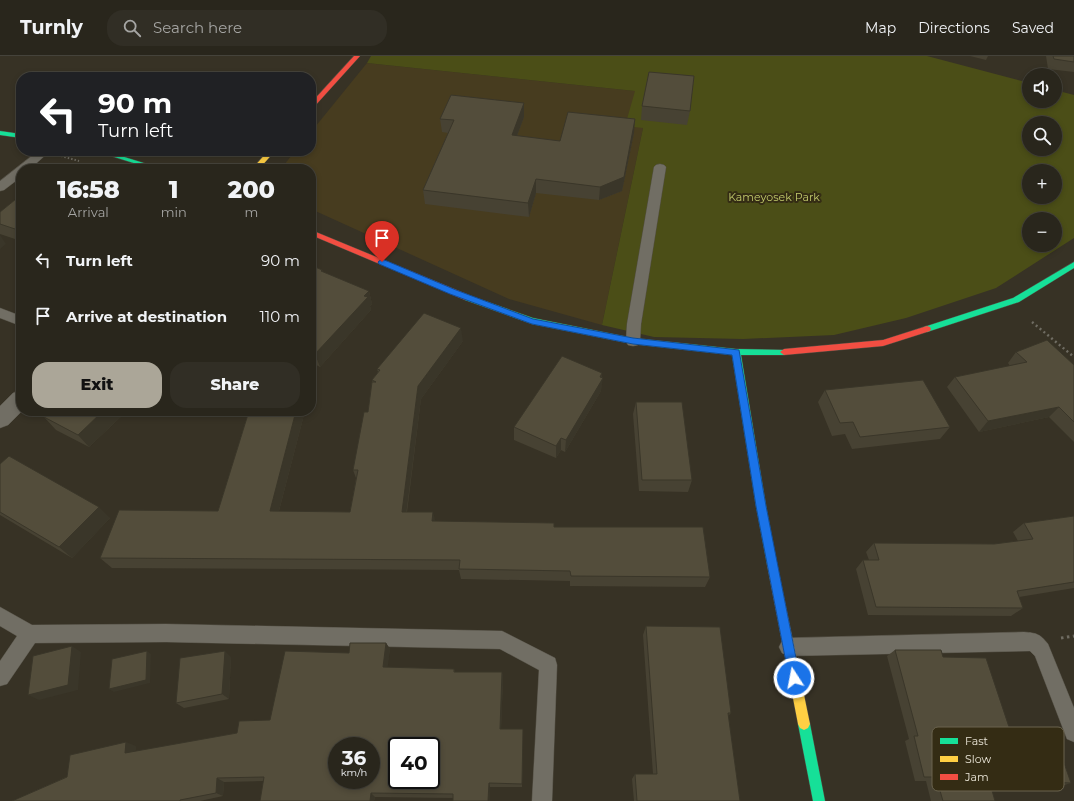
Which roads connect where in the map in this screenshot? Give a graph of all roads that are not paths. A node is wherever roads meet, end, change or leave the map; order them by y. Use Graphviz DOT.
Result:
graph roads {
  1 [pos="357,56"];
  2 [pos="316,101"];
  3 [pos="0,133"];
  4 [pos="16,135"];
  5 [pos="39,156"];
  6 [pos="115,156"];
  7 [pos="267,156"];
  8 [pos="29,164"];
  9 [pos="143,164"];
  10 [pos="260,164"];
  11 [pos="660,167"];
  12 [pos="16,175"];
  13 [pos="0,187"];
  14 [pos="316,234"];
  15 [pos="1074,265"];
  16 [pos="0,313"];
  17 [pos="16,319"];
  18 [pos="633,341"];
  19 [pos="736,352"];
  20 [pos="16,404"];
  21 [pos="0,419"];
  22 [pos="0,616"];
  23 [pos="30,634"];
  24 [pos="788,647"];
  25 [pos="0,677"];
  26 [pos="1074,732"];
  27 [pos="542,801"];
  28 [pos="819,801"];
  1 -- 2 [label="street"];
  3 -- 4 [label="street"];
  5 -- 8 [label="lane"];
  6 -- 9 [label="street"];
  7 -- 10 [label="street"];
  11 -- 18 [label="lane"];
  12 -- 13 [label="lane"];
  14 -- 18 [label="street"];
  15 -- 19 [label="street"];
  16 -- 17 [label="lane"];
  18 -- 19 [label="street"];
  19 -- 24 [label="street"];
  20 -- 21 [label="street"];
  22 -- 23 [label="lane"];
  23 -- 25 [label="lane"];
  23 -- 27 [label="lane"];
  24 -- 26 [label="lane"];
  24 -- 28 [label="street"];
}
